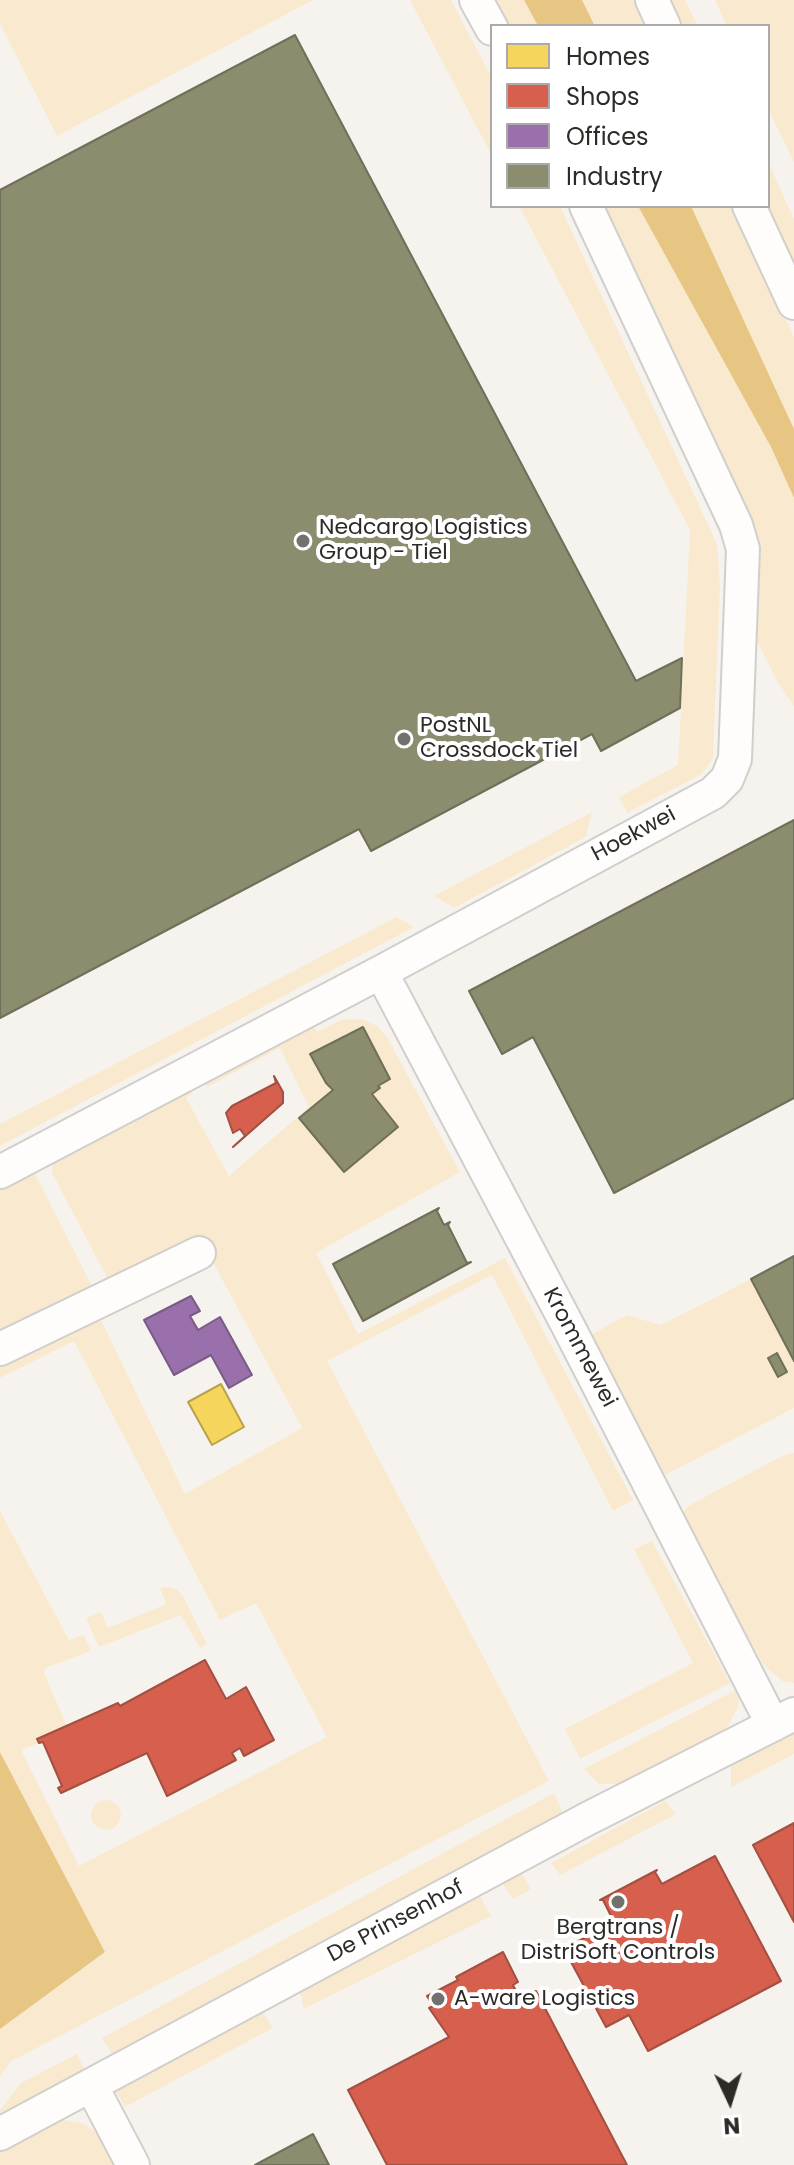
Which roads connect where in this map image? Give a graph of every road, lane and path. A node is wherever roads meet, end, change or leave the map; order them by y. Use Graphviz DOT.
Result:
graph roads {
  1 [pos="476,0"];
  2 [pos="652,0"];
  3 [pos="663,24"];
  4 [pos="490,25"];
  5 [pos="587,208"];
  6 [pos="750,208"];
  7 [pos="794,303"];
  8 [pos="381,972"];
  9 [pos="0,1172"];
  10 [pos="199,1253"];
  11 [pos="0,1349"];
  12 [pos="784,1720"];
  13 [pos="91,2085"];
  14 [pos="0,2134"];
  15 [pos="133,2165"];
  1 -- 4 [label="street"];
  2 -- 3 [label="street"];
  5 -- 8 [label="street, Hoekwei"];
  6 -- 7 [label="street"];
  8 -- 9 [label="street, Hoekwei"];
  8 -- 12 [label="street, Krommewei"];
  10 -- 11 [label="street"];
  12 -- 13 [label="street, De Prinsenhof"];
  13 -- 14 [label="street, De Prinsenhof"];
  13 -- 15 [label="street"];
}
